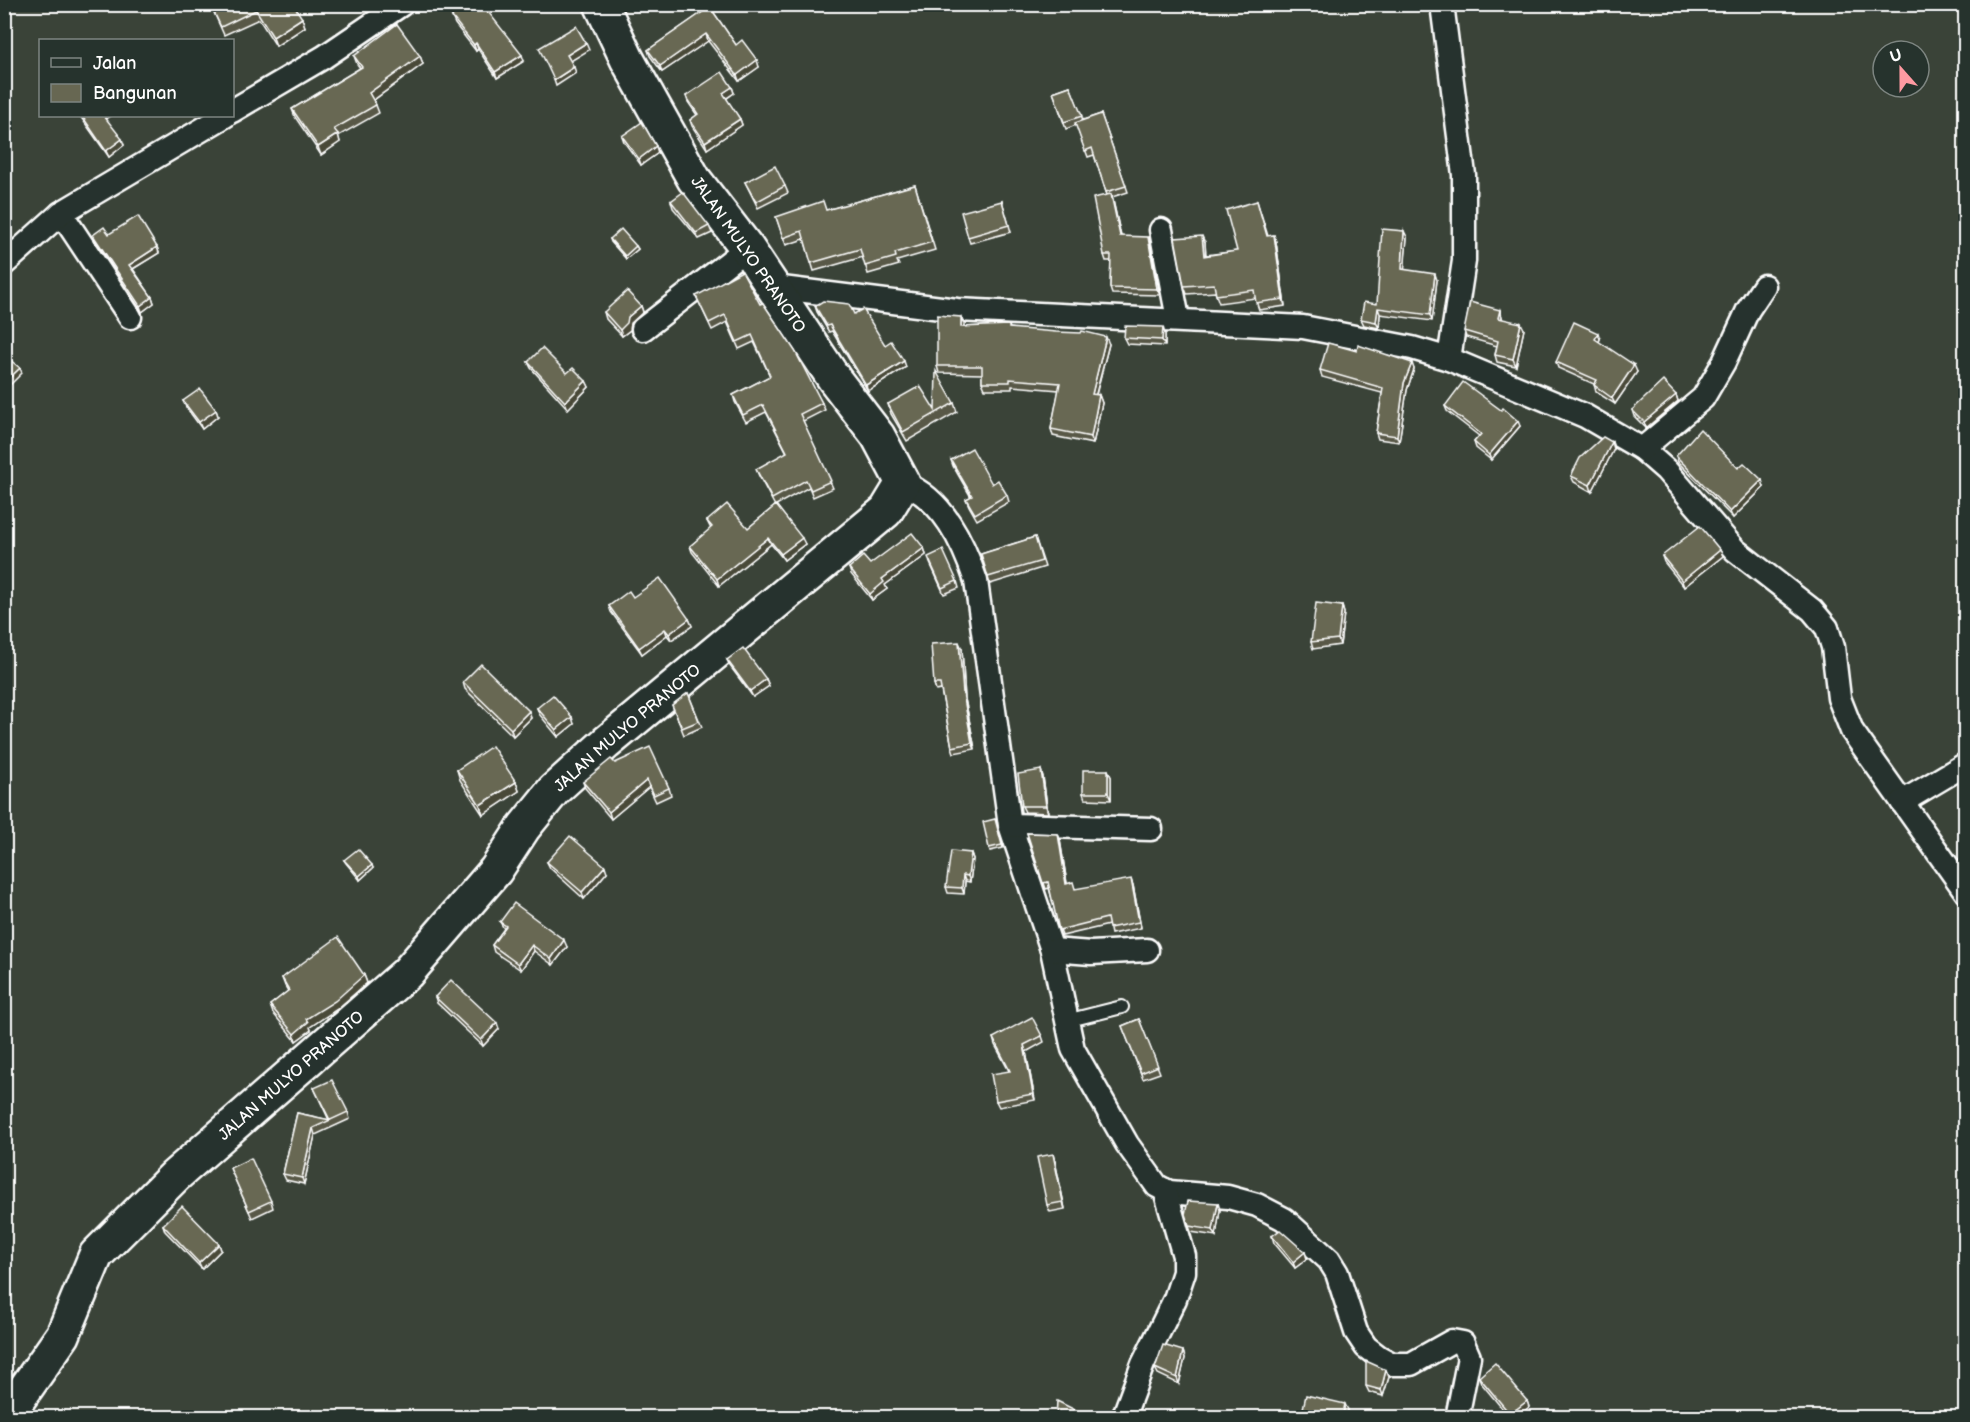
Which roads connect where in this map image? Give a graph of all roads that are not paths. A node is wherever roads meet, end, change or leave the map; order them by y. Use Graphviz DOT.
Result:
graph roads {
  1 [pos="402,4"];
  2 [pos="601,4"];
  3 [pos="1442,4"];
  4 [pos="234,110"];
  5 [pos="223,117"];
  6 [pos="61,213"];
  7 [pos="1161,230"];
  8 [pos="747,248"];
  9 [pos="4,264"];
  10 [pos="1764,286"];
  11 [pos="774,287"];
  12 [pos="130,317"];
  13 [pos="1178,319"];
  14 [pos="643,329"];
  15 [pos="1449,359"];
  16 [pos="1642,449"];
  17 [pos="903,483"];
  18 [pos="1965,764"];
  19 [pos="1902,802"];
  20 [pos="1010,825"];
  21 [pos="1151,829"];
  22 [pos="1965,892"];
  23 [pos="1147,950"];
  24 [pos="1052,951"];
  25 [pos="1122,1007"];
  26 [pos="1066,1021"];
  27 [pos="1165,1190"];
  28 [pos="5,1418"];
  29 [pos="1123,1418"];
  30 [pos="1457,1418"];
  1 -- 4 [label="street"];
  2 -- 8 [label="street, JALAN MULYO PRANOTO"];
  3 -- 15 [label="street"];
  5 -- 6 [label="street"];
  6 -- 9 [label="street"];
  6 -- 12 [label="street"];
  7 -- 13 [label="street"];
  8 -- 11 [label="street, JALAN MULYO PRANOTO"];
  8 -- 14 [label="street"];
  10 -- 16 [label="street"];
  11 -- 13 [label="street"];
  11 -- 17 [label="street, JALAN MULYO PRANOTO"];
  13 -- 15 [label="street"];
  15 -- 16 [label="street"];
  16 -- 19 [label="street"];
  17 -- 20 [label="street"];
  17 -- 28 [label="street, JALAN MULYO PRANOTO"];
  18 -- 19 [label="street"];
  19 -- 22 [label="street"];
  20 -- 21 [label="street"];
  20 -- 24 [label="street"];
  23 -- 24 [label="street"];
  24 -- 26 [label="street"];
  25 -- 26 [label="lane"];
  26 -- 27 [label="street"];
  27 -- 29 [label="street"];
  27 -- 30 [label="street"];
}
